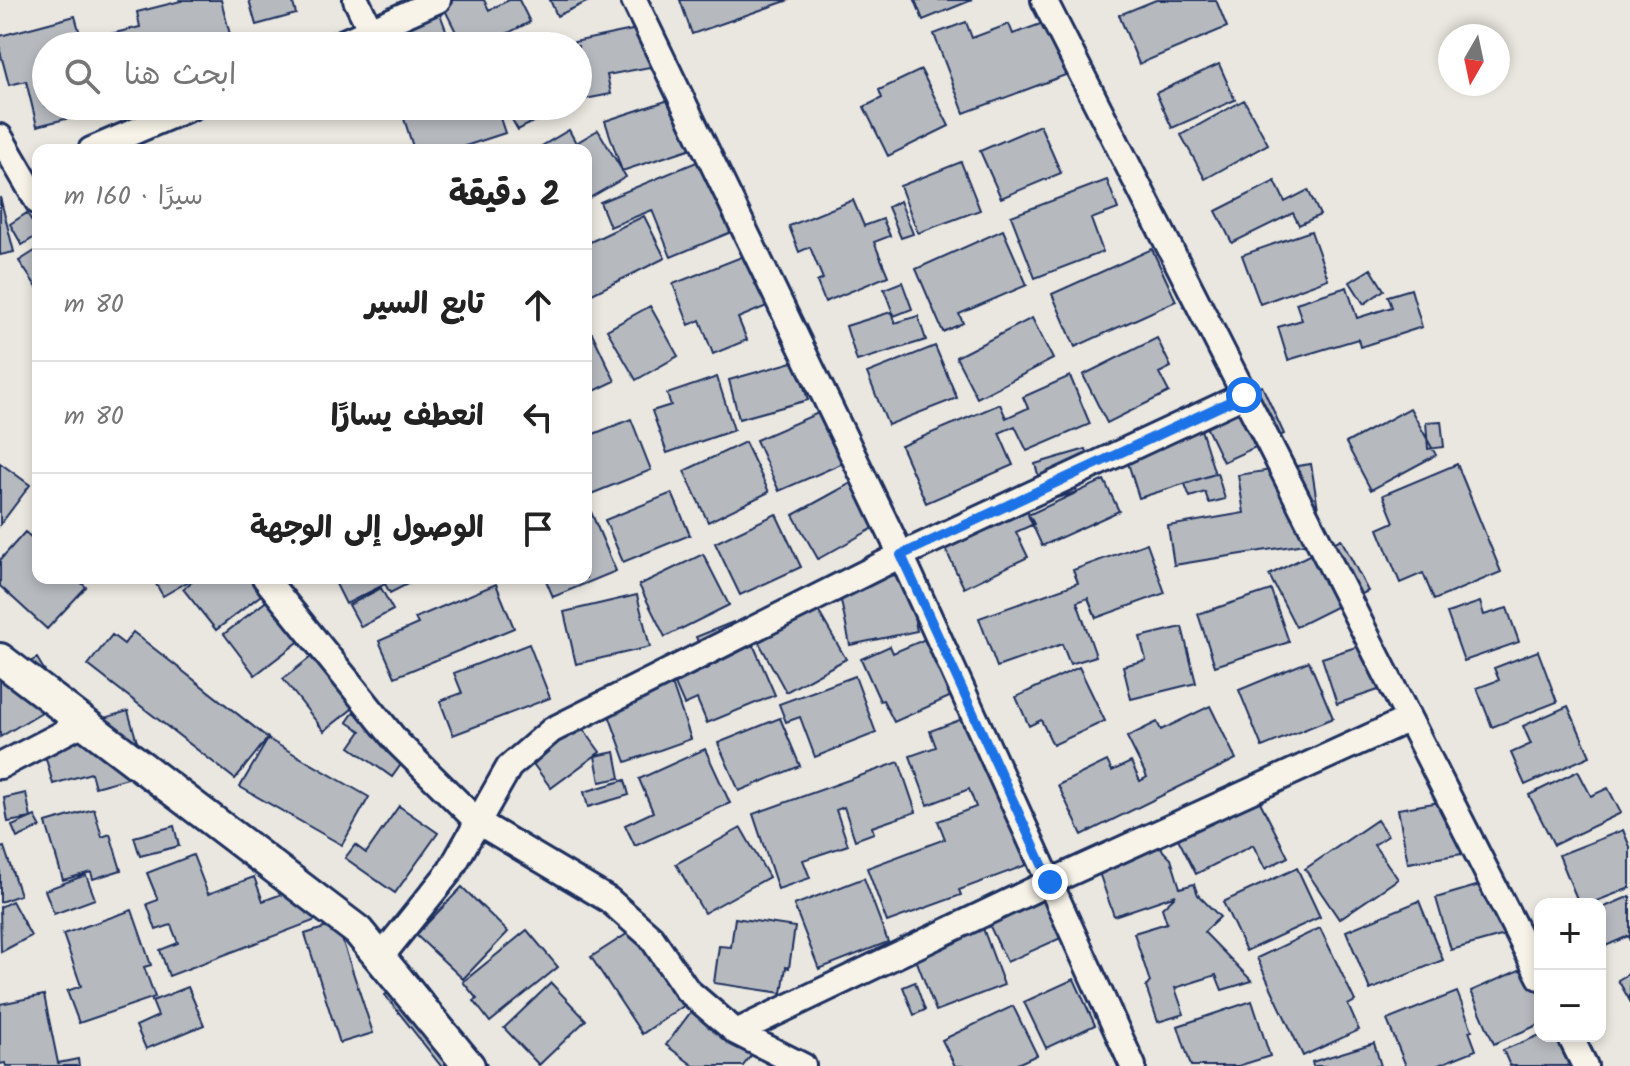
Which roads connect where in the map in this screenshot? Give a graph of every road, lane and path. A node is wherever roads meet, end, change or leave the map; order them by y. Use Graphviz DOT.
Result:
graph roads {
  1 [pos="356,0"];
  2 [pos="438,0"];
  3 [pos="634,0"];
  4 [pos="1044,0"];
  5 [pos="371,31"];
  6 [pos="161,120"];
  7 [pos="0,137"];
  8 [pos="105,144"];
  9 [pos="32,175"];
  10 [pos="1244,395"];
  11 [pos="901,555"];
  12 [pos="270,584"];
  13 [pos="0,659"];
  14 [pos="1409,719"];
  15 [pos="83,723"];
  16 [pos="0,766"];
  17 [pos="478,822"];
  18 [pos="1050,882"];
  19 [pos="380,958"];
  20 [pos="1536,970"];
  21 [pos="736,1032"];
  22 [pos="1573,1042"];
  23 [pos="469,1066"];
  24 [pos="803,1066"];
  25 [pos="1133,1066"];
  26 [pos="1585,1066"];
  1 -- 5 [label="street"];
  2 -- 5 [label="street"];
  3 -- 11 [label="street"];
  4 -- 10 [label="street"];
  6 -- 8 [label="street"];
  7 -- 9 [label="street"];
  10 -- 11 [label="street"];
  10 -- 14 [label="street"];
  11 -- 17 [label="street"];
  11 -- 18 [label="street"];
  12 -- 17 [label="street"];
  13 -- 15 [label="street"];
  14 -- 18 [label="street"];
  14 -- 20 [label="street"];
  15 -- 16 [label="street"];
  15 -- 19 [label="street"];
  17 -- 19 [label="street"];
  17 -- 21 [label="street"];
  18 -- 21 [label="street"];
  18 -- 25 [label="street"];
  19 -- 23 [label="street"];
  21 -- 24 [label="street"];
  22 -- 26 [label="street"];
}
